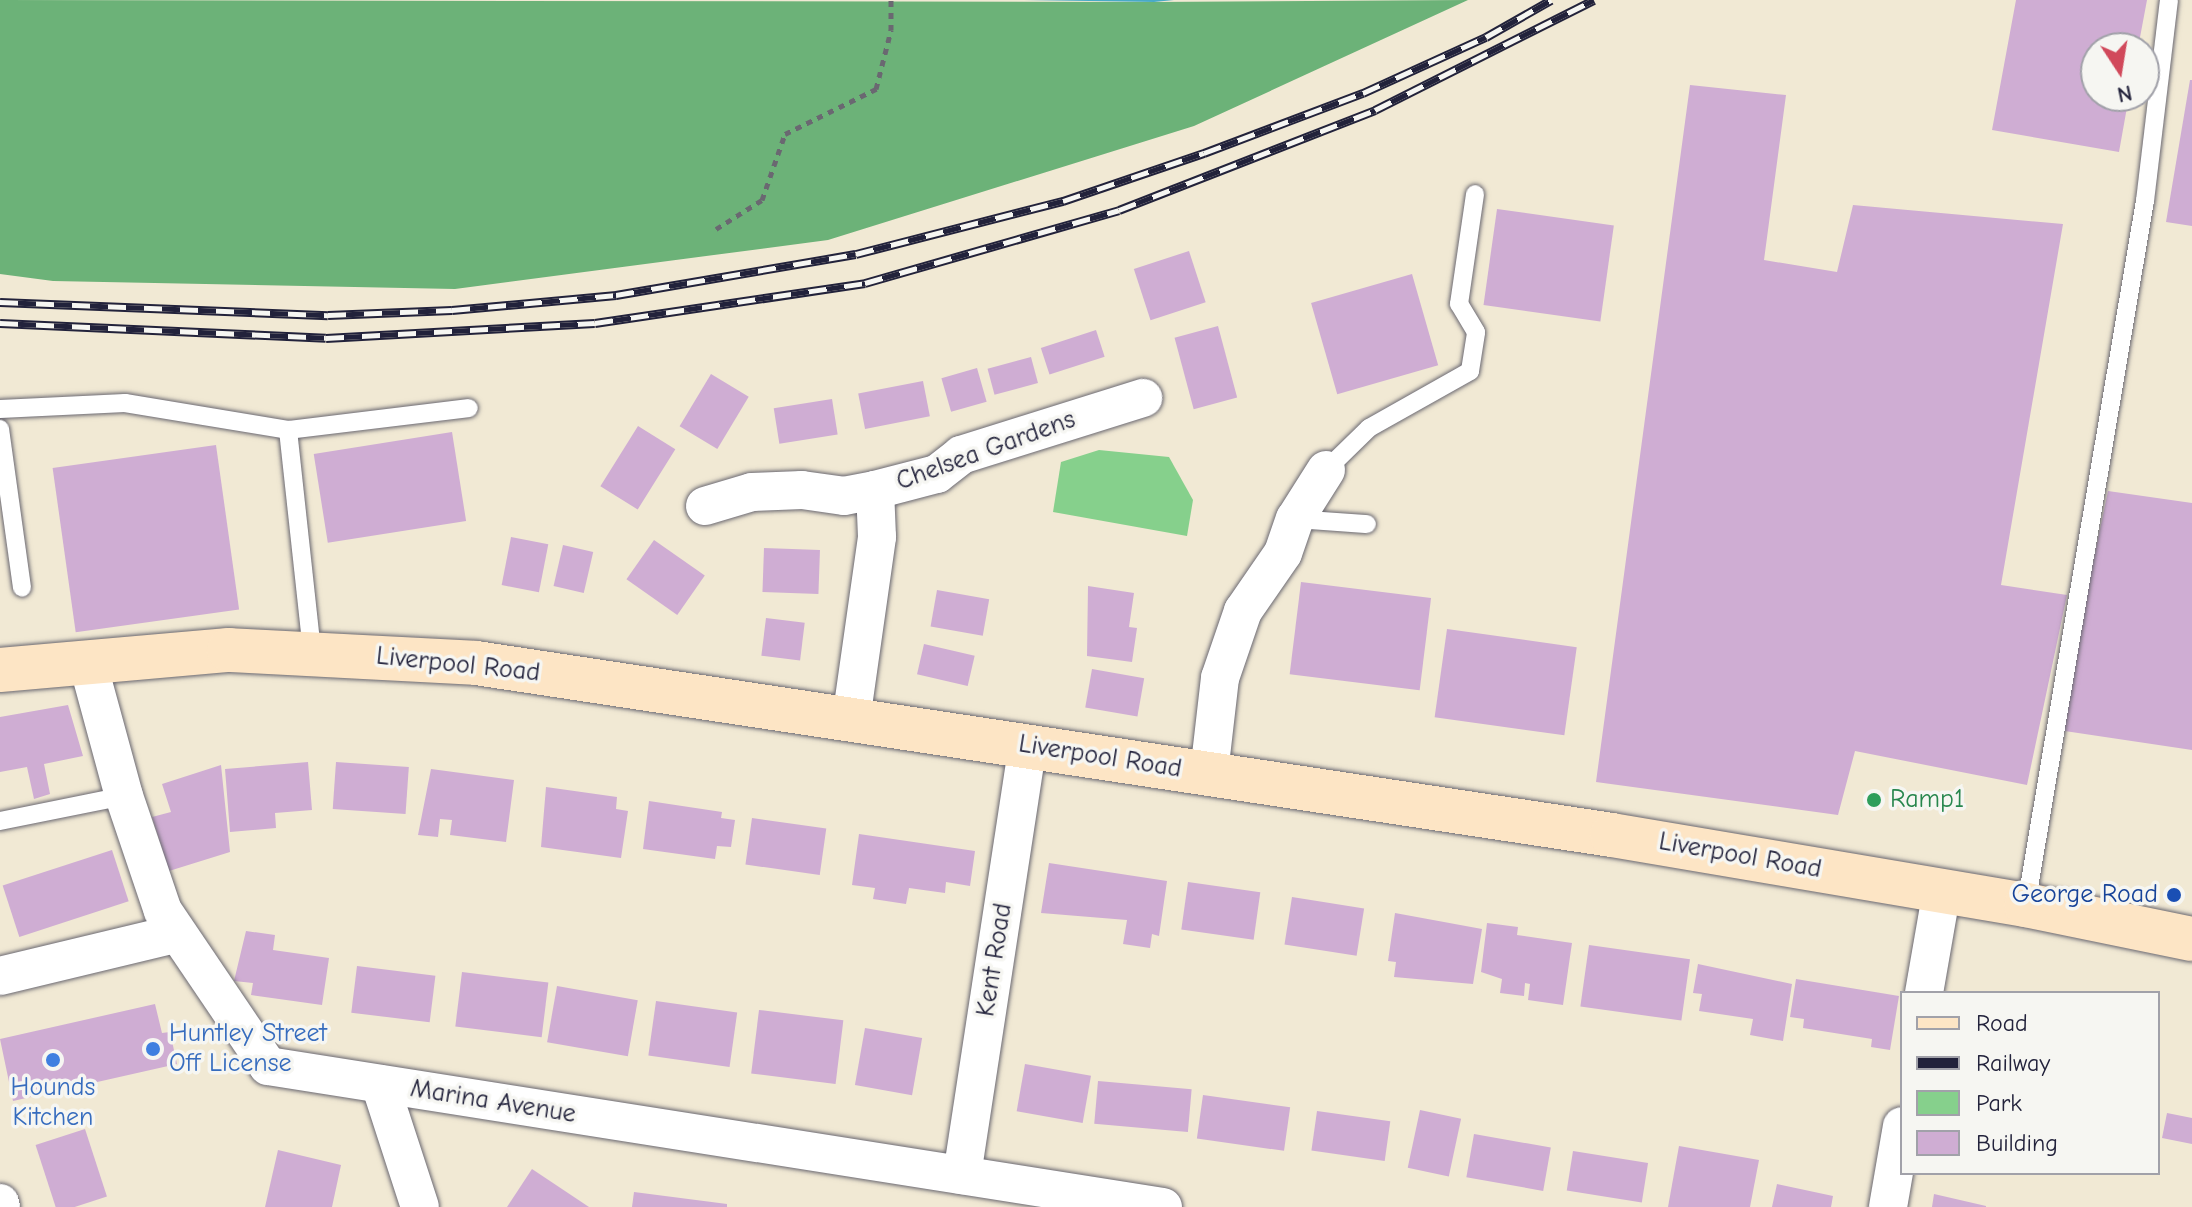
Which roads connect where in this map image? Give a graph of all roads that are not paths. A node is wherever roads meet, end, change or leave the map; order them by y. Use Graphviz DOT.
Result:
graph roads {
  1 [pos="2169,0"];
  2 [pos="1475,194"];
  3 [pos="1143,398"];
  4 [pos="469,408"];
  5 [pos="0,409"];
  6 [pos="0,429"];
  7 [pos="288,430"];
  8 [pos="1326,470"];
  9 [pos="875,490"];
  10 [pos="705,506"];
  11 [pos="1295,519"];
  12 [pos="1367,524"];
  13 [pos="22,587"];
  14 [pos="312,652"];
  15 [pos="87,660"];
  16 [pos="0,670"];
  17 [pos="851,720"];
  18 [pos="1028,746"];
  19 [pos="1209,773"];
  20 [pos="124,796"];
  21 [pos="0,821"];
  22 [pos="1942,890"];
  23 [pos="2026,905"];
  24 [pos="175,934"];
  25 [pos="2192,939"];
  26 [pos="0,976"];
  27 [pos="1924,991"];
  28 [pos="380,1084"];
  29 [pos="1900,1138"];
  30 [pos="962,1175"];
  31 [pos="420,1207"];
  32 [pos="1163,1207"];
  33 [pos="1888,1207"];
  1 -- 23 [label="lane"];
  2 -- 8 [label="lane"];
  3 -- 9 [label="street, Chelsea Gardens"];
  4 -- 7 [label="lane"];
  5 -- 7 [label="lane"];
  6 -- 13 [label="lane"];
  7 -- 14 [label="lane"];
  8 -- 11 [label="street"];
  9 -- 10 [label="street, Chelsea Gardens"];
  9 -- 17 [label="street, Chelsea Gardens"];
  11 -- 12 [label="lane"];
  11 -- 19 [label="street"];
  14 -- 15 [label="street, Liverpool Road"];
  14 -- 17 [label="street, Liverpool Road"];
  15 -- 16 [label="street, Liverpool Road"];
  15 -- 20 [label="street, Marina Avenue"];
  17 -- 18 [label="street, Liverpool Road"];
  18 -- 19 [label="street, Liverpool Road"];
  18 -- 30 [label="street, Kent Road"];
  19 -- 22 [label="street, Liverpool Road"];
  20 -- 21 [label="lane"];
  20 -- 24 [label="street, Marina Avenue"];
  22 -- 23 [label="street, Liverpool Road"];
  22 -- 27 [label="street"];
  23 -- 25 [label="street, Liverpool Road"];
  24 -- 26 [label="street"];
  24 -- 28 [label="street, Marina Avenue"];
  28 -- 30 [label="street, Marina Avenue"];
  28 -- 31 [label="street"];
  29 -- 33 [label="street"];
  30 -- 32 [label="street, Marina Avenue"];
}
